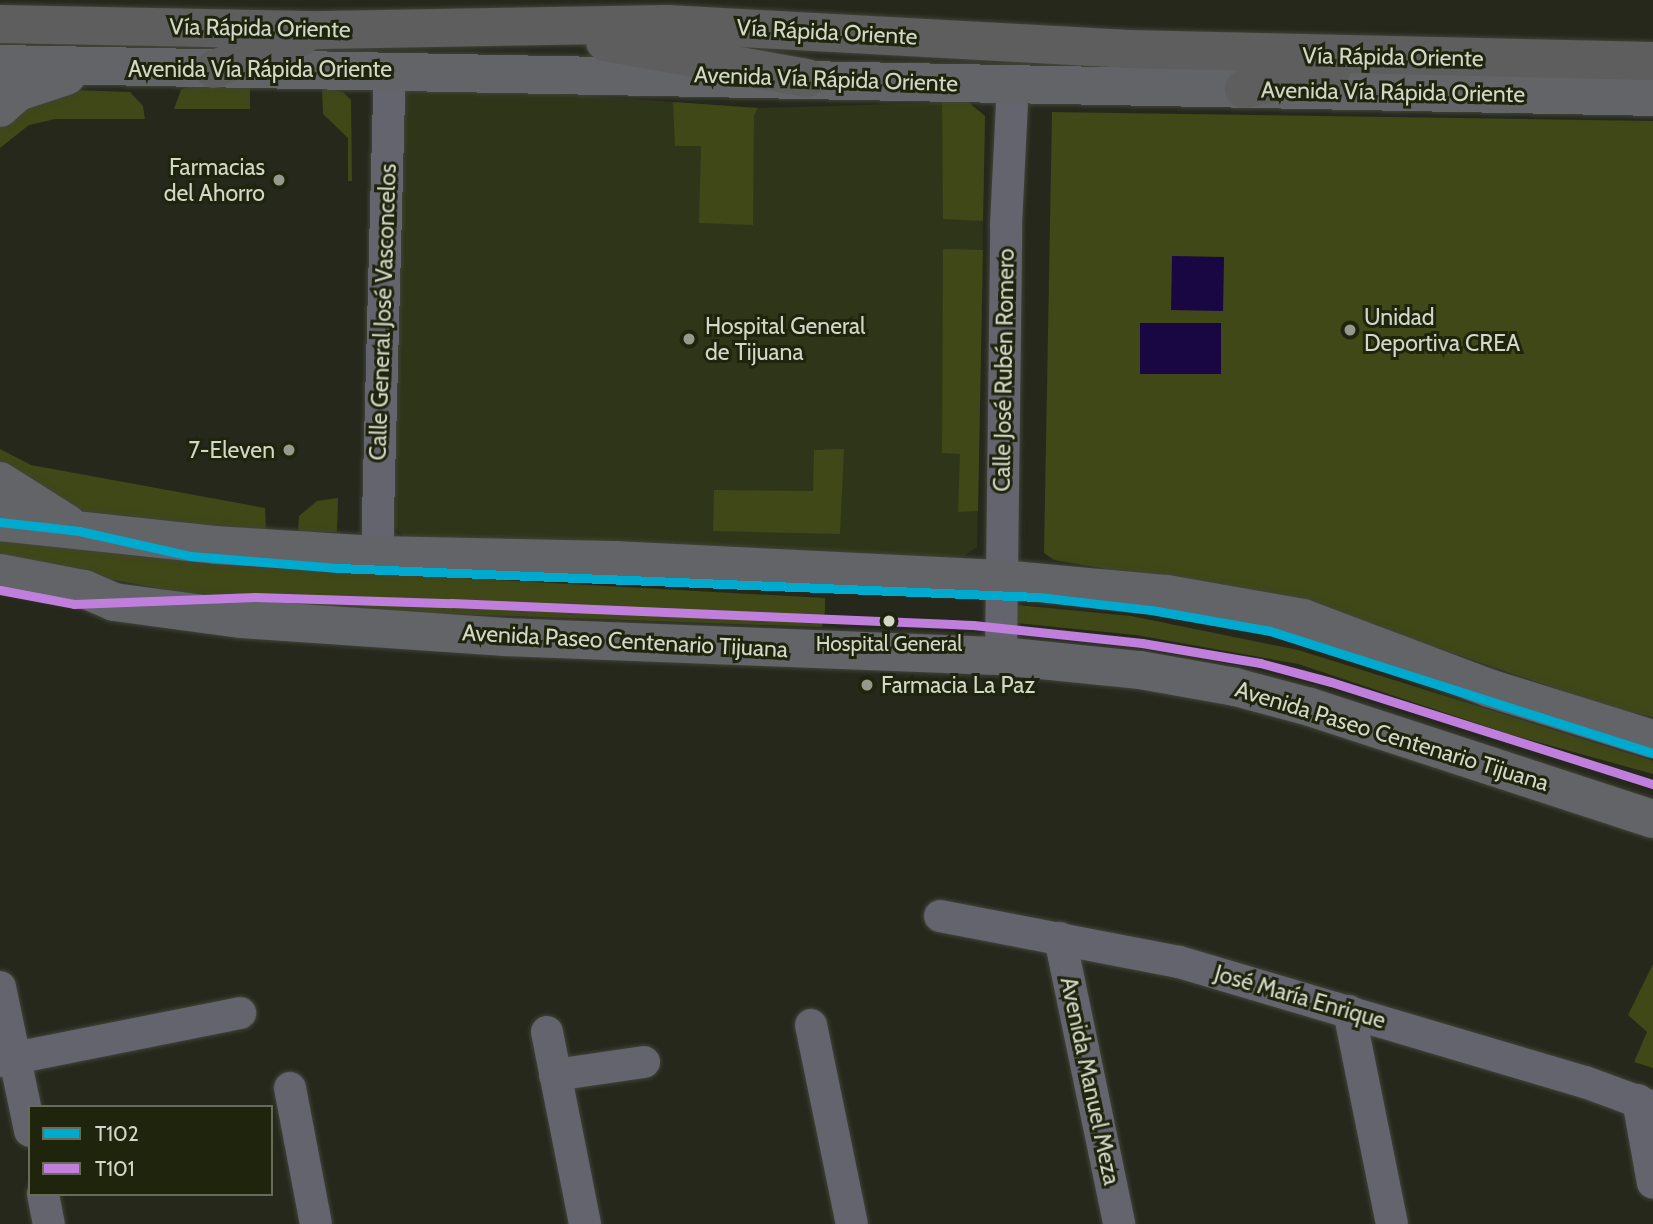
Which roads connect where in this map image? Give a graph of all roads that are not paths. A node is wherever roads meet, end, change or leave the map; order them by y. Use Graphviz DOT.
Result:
graph roads {
  1 [pos="0,24"];
  2 [pos="524,26"];
  3 [pos="322,30"];
  4 [pos="1438,58"];
  5 [pos="1653,61"];
  6 [pos="0,64"];
  7 [pos="89,68"];
  8 [pos="215,69"];
  9 [pos="390,70"];
  10 [pos="807,78"];
  11 [pos="1013,84"];
  12 [pos="1244,89"];
  13 [pos="1653,97"];
  14 [pos="0,108"];
  15 [pos="0,481"];
  16 [pos="0,522"];
  17 [pos="79,531"];
  18 [pos="377,555"];
  19 [pos="0,573"];
  20 [pos="1001,579"];
  21 [pos="0,590"];
  22 [pos="114,602"];
  23 [pos="1001,656"];
  24 [pos="1653,739"];
  25 [pos="1653,818"];
  26 [pos="940,916"];
  27 [pos="1060,938"];
  28 [pos="0,987"];
  29 [pos="1349,1011"];
  30 [pos="240,1013"];
  31 [pos="811,1026"];
  32 [pos="547,1032"];
  33 [pos="7,1060"];
  34 [pos="644,1062"];
  35 [pos="555,1075"];
  36 [pos="290,1088"];
  37 [pos="1645,1103"];
  38 [pos="28,1125"];
  39 [pos="1653,1183"];
  40 [pos="43,1196"];
  41 [pos="49,1224"];
  42 [pos="316,1224"];
  43 [pos="584,1224"];
  44 [pos="852,1224"];
  45 [pos="1119,1224"];
  46 [pos="1392,1224"];
  1 -- 3 [label="highway, Vía Rápida Oriente"];
  2 -- 3 [label="highway, Vía Rápida Oriente"];
  2 -- 4 [label="highway, Vía Rápida Oriente"];
  2 -- 10 [label="highway"];
  3 -- 8 [label="highway"];
  4 -- 5 [label="highway, Vía Rápida Oriente"];
  4 -- 12 [label="highway"];
  6 -- 7 [label="main road, Avenida Vía Rápida Oriente"];
  7 -- 8 [label="main road, Avenida Vía Rápida Oriente"];
  7 -- 14 [label="main road"];
  8 -- 9 [label="main road, Avenida Vía Rápida Oriente"];
  9 -- 10 [label="main road, Avenida Vía Rápida Oriente"];
  9 -- 18 [label="street, Calle General José Vasconcelos"];
  10 -- 11 [label="main road, Avenida Vía Rápida Oriente"];
  11 -- 12 [label="main road, Avenida Vía Rápida Oriente"];
  11 -- 20 [label="street, Calle José Rubén Romero"];
  12 -- 13 [label="main road, Avenida Vía Rápida Oriente"];
  15 -- 17 [label="main road"];
  16 -- 17 [label="main road"];
  17 -- 18 [label="main road"];
  18 -- 20 [label="main road"];
  19 -- 22 [label="main road, Avenida Paseo Centenario Tijuana"];
  20 -- 23 [label="street, Calle José Rubén Romero"];
  20 -- 24 [label="main road"];
  21 -- 22 [label="main road"];
  22 -- 23 [label="main road, Avenida Paseo Centenario Tijuana"];
  23 -- 25 [label="main road, Avenida Paseo Centenario Tijuana"];
  26 -- 27 [label="street, José María Enrique"];
  27 -- 29 [label="street, José María Enrique"];
  27 -- 45 [label="street, Avenida Manuel Meza"];
  28 -- 33 [label="street"];
  29 -- 37 [label="street, José María Enrique"];
  29 -- 46 [label="street"];
  30 -- 33 [label="street"];
  31 -- 44 [label="street"];
  32 -- 35 [label="street"];
  33 -- 38 [label="street"];
  34 -- 35 [label="street"];
  35 -- 43 [label="street"];
  36 -- 42 [label="street"];
  37 -- 39 [label="street"];
  40 -- 41 [label="street"];
}
